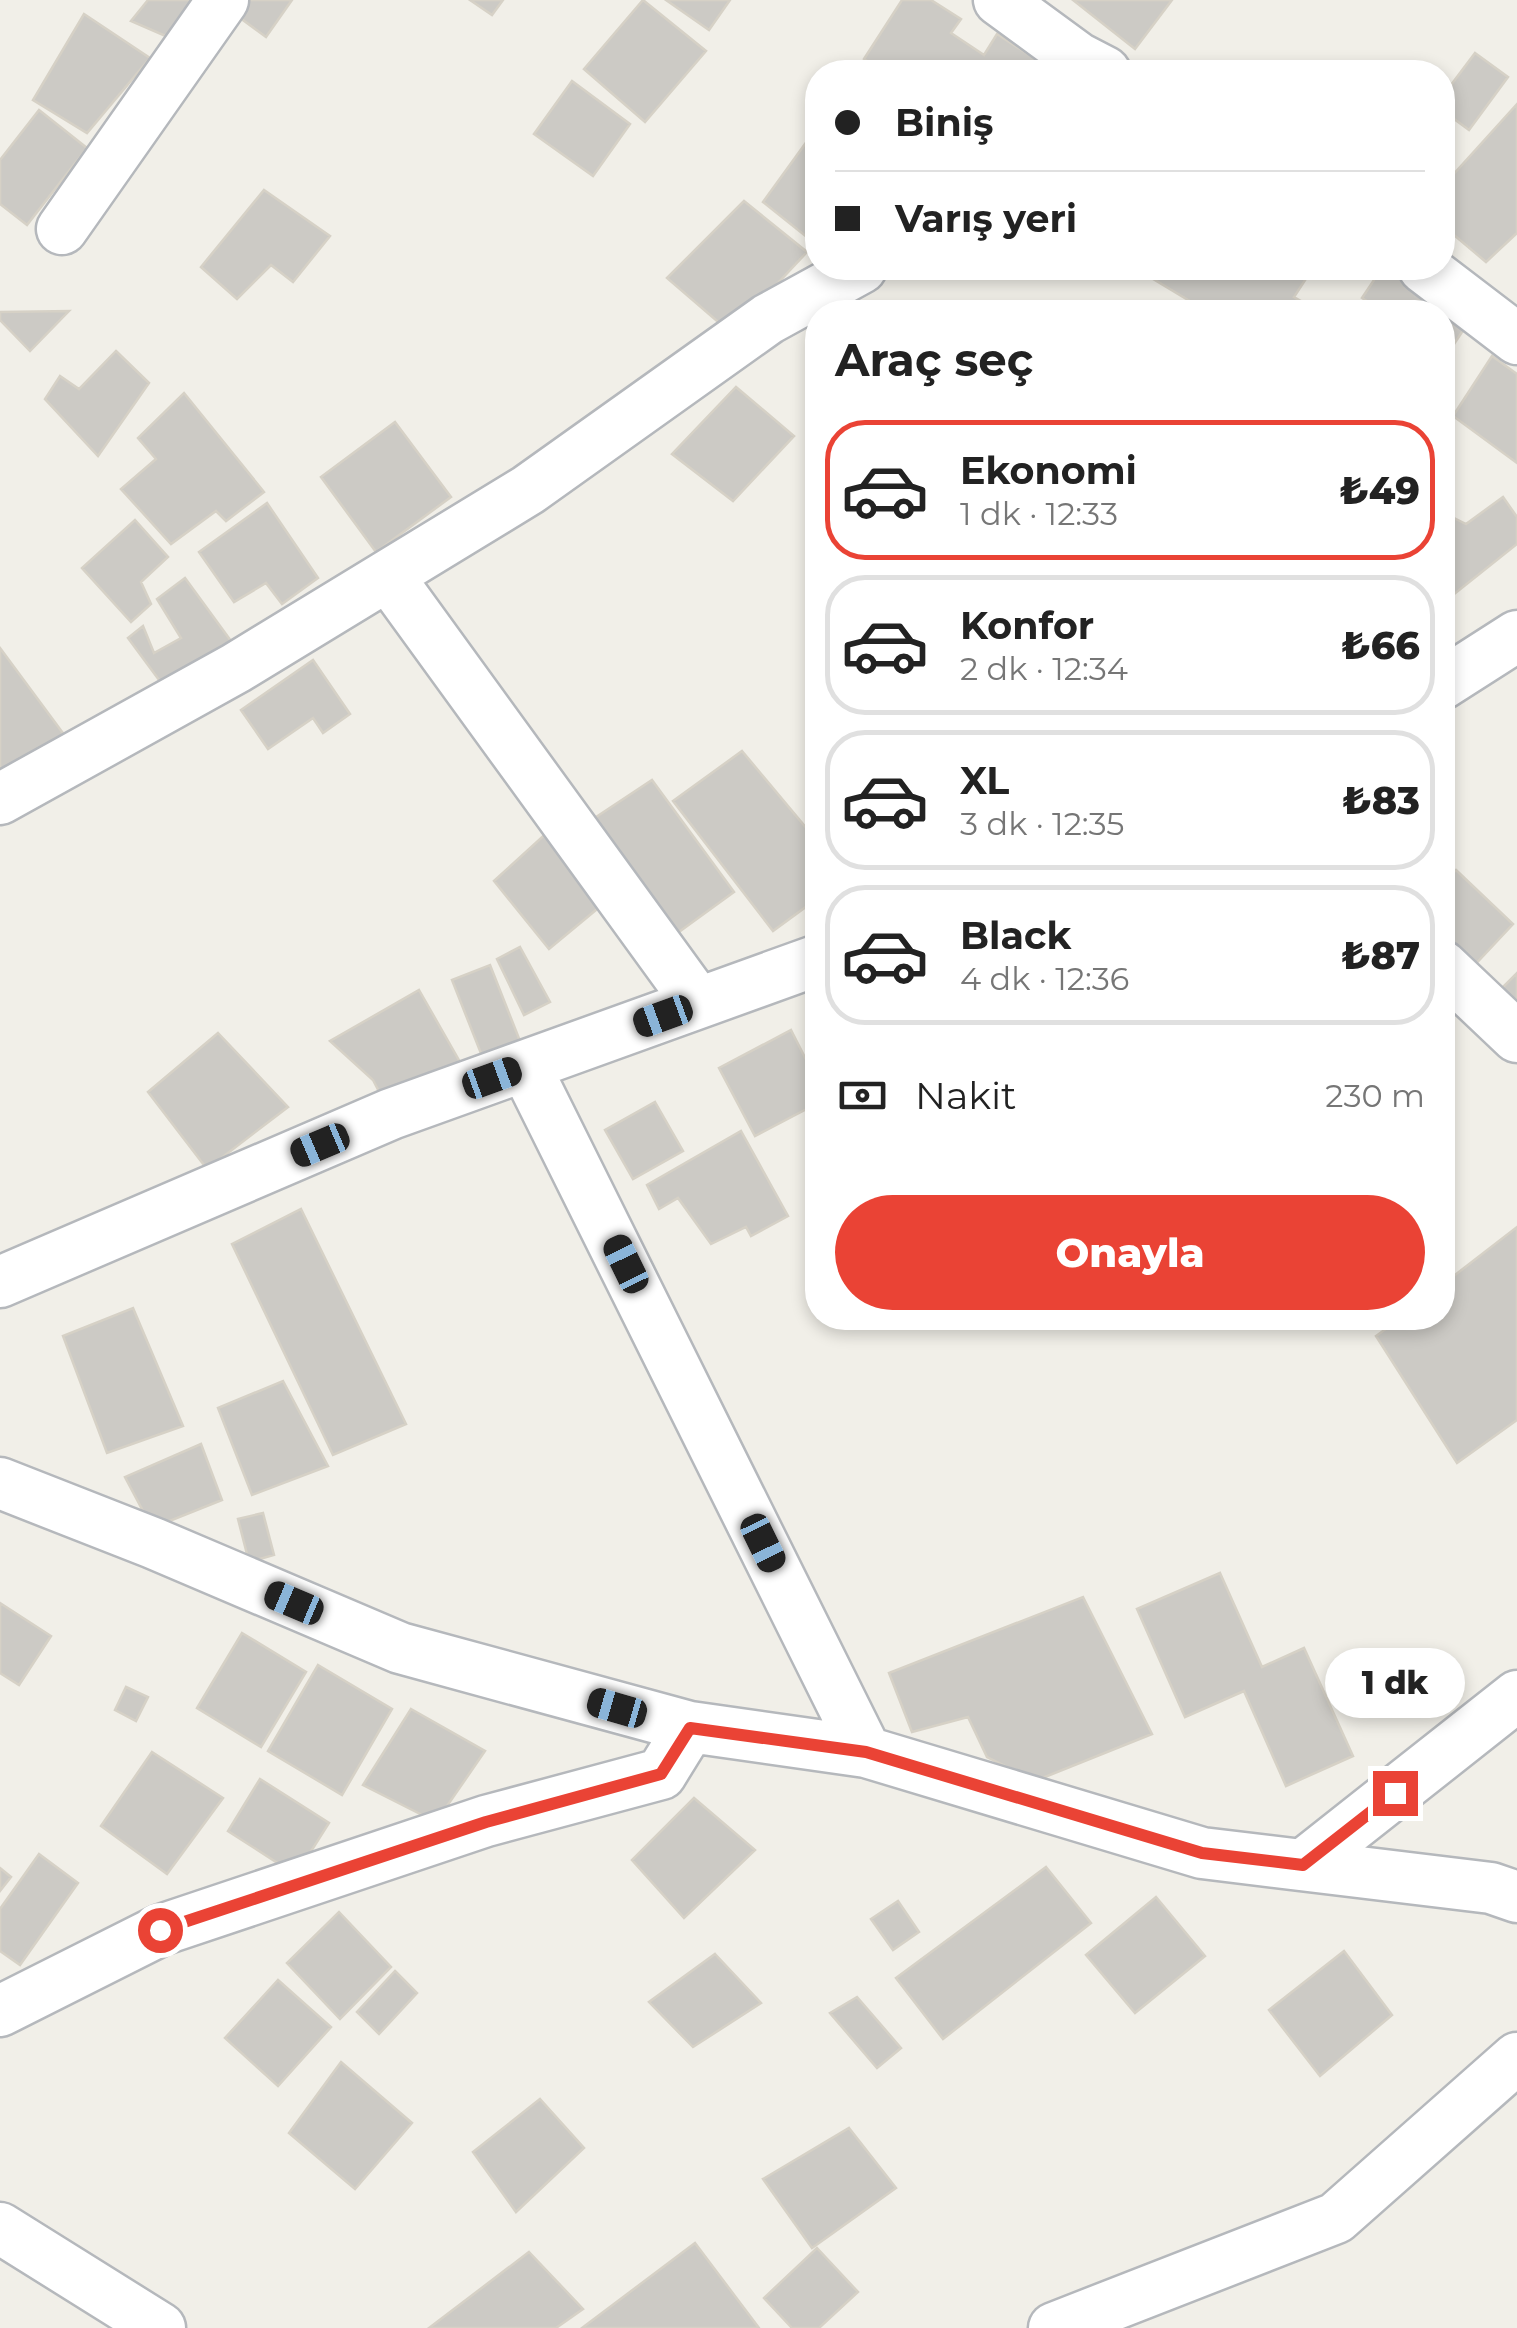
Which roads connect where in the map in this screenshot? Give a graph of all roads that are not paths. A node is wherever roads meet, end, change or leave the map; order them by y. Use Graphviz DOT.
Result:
graph roads {
  1 [pos="224,0"];
  2 [pos="1015,5"];
  3 [pos="1082,60"];
  4 [pos="62,229"];
  5 [pos="839,280"];
  6 [pos="1440,280"];
  7 [pos="1517,339"];
  8 [pos="388,576"];
  9 [pos="1517,636"];
  10 [pos="1455,676"];
  11 [pos="0,800"];
  12 [pos="805,965"];
  13 [pos="1455,978"];
  14 [pos="698,1004"];
  15 [pos="1517,1037"];
  16 [pos="525,1066"];
  17 [pos="0,1282"];
  18 [pos="0,1484"];
  19 [pos="1517,1696"];
  20 [pos="690,1728"];
  21 [pos="866,1752"];
  22 [pos="1303,1865"];
  23 [pos="1517,1897"];
  24 [pos="0,2012"];
  25 [pos="1517,2058"];
  26 [pos="0,2228"];
  27 [pos="160,2328"];
  28 [pos="1054,2328"];
  1 -- 4 [label="street"];
  2 -- 3 [label="street"];
  5 -- 8 [label="street"];
  6 -- 7 [label="street"];
  8 -- 11 [label="street"];
  8 -- 14 [label="street"];
  9 -- 10 [label="street"];
  12 -- 14 [label="street"];
  13 -- 15 [label="street"];
  14 -- 16 [label="street"];
  16 -- 17 [label="street"];
  16 -- 21 [label="street"];
  18 -- 20 [label="street"];
  19 -- 22 [label="street"];
  20 -- 21 [label="street"];
  20 -- 24 [label="street"];
  21 -- 22 [label="street"];
  22 -- 23 [label="street"];
  25 -- 28 [label="street"];
  26 -- 27 [label="street"];
}
